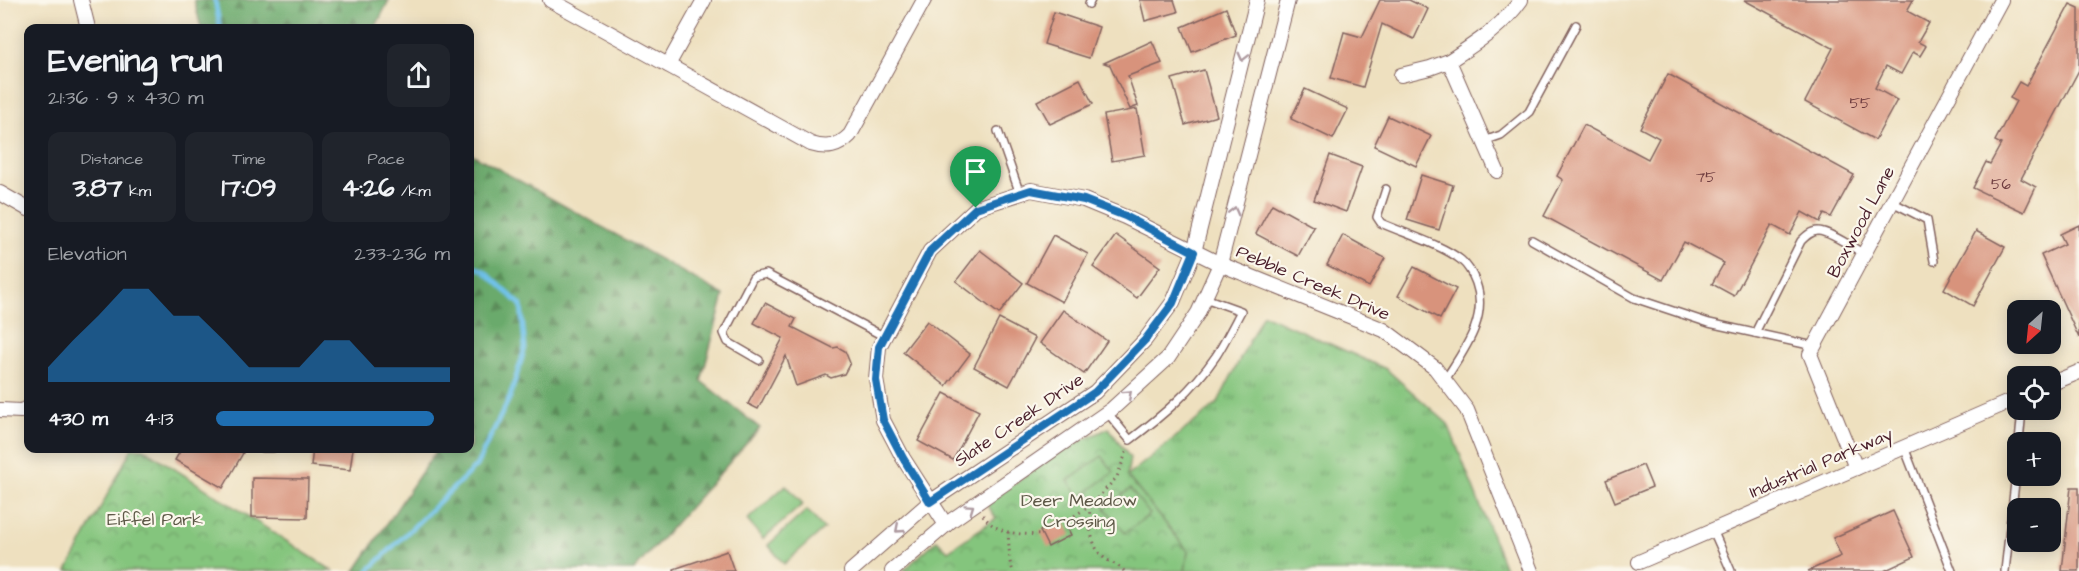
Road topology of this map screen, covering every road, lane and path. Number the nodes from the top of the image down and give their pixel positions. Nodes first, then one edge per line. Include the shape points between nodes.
1 (81, 0) edge
2 (550, 0) edge
3 (704, 0) edge
4 (924, 0) edge
5 (1257, 0) edge
6 (1288, 0) edge
7 (1521, 0) edge
8 (2001, 0) edge
9 (87, 24) edge
10 (1576, 25) dead end
11 (1449, 61) junction
12 (669, 65) junction
13 (1401, 75) dead end
14 (998, 130) dead end
15 (1484, 141) junction
16 (1497, 171) dead end
17 (1386, 189) dead end
18 (0, 193) edge
19 (1020, 194) junction
20 (1892, 202) junction
21 (24, 207) edge
22 (1532, 240) dead end
23 (1194, 252) junction
24 (1864, 254) junction
25 (1934, 261) dead end
26 (1220, 264) junction
27 (1205, 298) junction
28 (1755, 333) junction
29 (885, 337) junction
30 (1814, 346) junction
31 (759, 360) dead end
32 (2079, 372) edge
33 (2061, 379) edge
34 (1444, 380) junction
35 (2007, 403) edge
36 (0, 410) edge
37 (24, 410) edge
38 (1107, 412) junction
39 (1130, 440) junction
40 (1904, 447) junction
41 (1856, 468) junction
42 (2015, 486) edge
43 (930, 502) junction
44 (975, 504) junction
45 (1091, 505) junction
46 (1064, 522) dead end
47 (946, 525) junction
48 (1713, 530) junction
49 (1008, 532) junction
50 (1042, 535) dead end
51 (1639, 562) dead end
52 (851, 571) edge
53 (892, 571) edge
54 (1013, 571) edge
55 (1124, 571) edge
56 (1531, 571) edge
57 (1731, 571) edge
58 (1952, 571) edge
59 (2005, 571) edge

1 - 9 street
2 - 12 street
3 - 12 street
4 - 12 street via 850,135 833,147 811,144
5 -> 23 street, Slate Creek Drive
26 -> 6 street
7 - 11 street via 1486,37
8 - 20 street, Boxwood Lane
10 - 15 lane via 1529,112 1502,135
11 - 13 street
11 - 15 street
14 - 19 lane
15 - 16 street
17 - 34 lane via 1377,217 1380,223 1462,260 1480,294 1475,329
18 - 21 street
19 - 23 street, Pebble Creek Drive via 1031,190 1084,200 1125,216
19 - 29 street, Pebble Creek Drive via 976,208 930,251
20 - 24 street, Boxwood Lane
20 - 25 lane via 1927,220
22 - 28 lane via 1634,298
23 - 26 street, Pebble Creek Drive
23 - 43 street, Slate Creek Drive via 1173,303 1145,340 1095,392
24 - 28 lane via 1825,232 1809,234 1801,241
24 - 30 street, Boxwood Lane
26 - 27 street
26 - 34 street, Pebble Creek Drive via 1384,330 1436,368
38 -> 27 street via 1168,358
27 - 39 lane via 1241,311 1216,356 1187,393
28 - 30 lane
29 - 31 lane via 766,274 753,277 724,333 728,342
29 - 43 street, Pebble Creek Drive via 879,347 876,380 883,420
30 - 41 street via 1810,354
32 - 33 street
34 - 56 street, Pebble Creek Drive via 1467,410
35 - 40 street, Industrial Parkway
36 - 37 street
38 - 39 lane
38 - 44 street
39 - 45 path via 1117,477
40 - 41 street, Industrial Parkway
40 - 58 lane
41 - 48 street, Industrial Parkway
42 - 59 lane
43 - 47 street, Pebble Creek Drive
43 -> 52 street, Slate Creek Drive
47 -> 44 street
44 - 49 path via 988,523
45 - 46 path
45 - 55 path via 1092,531 1098,550
47 - 53 street
48 - 51 street, Industrial Parkway
48 - 57 lane
49 - 50 path
49 - 54 path

